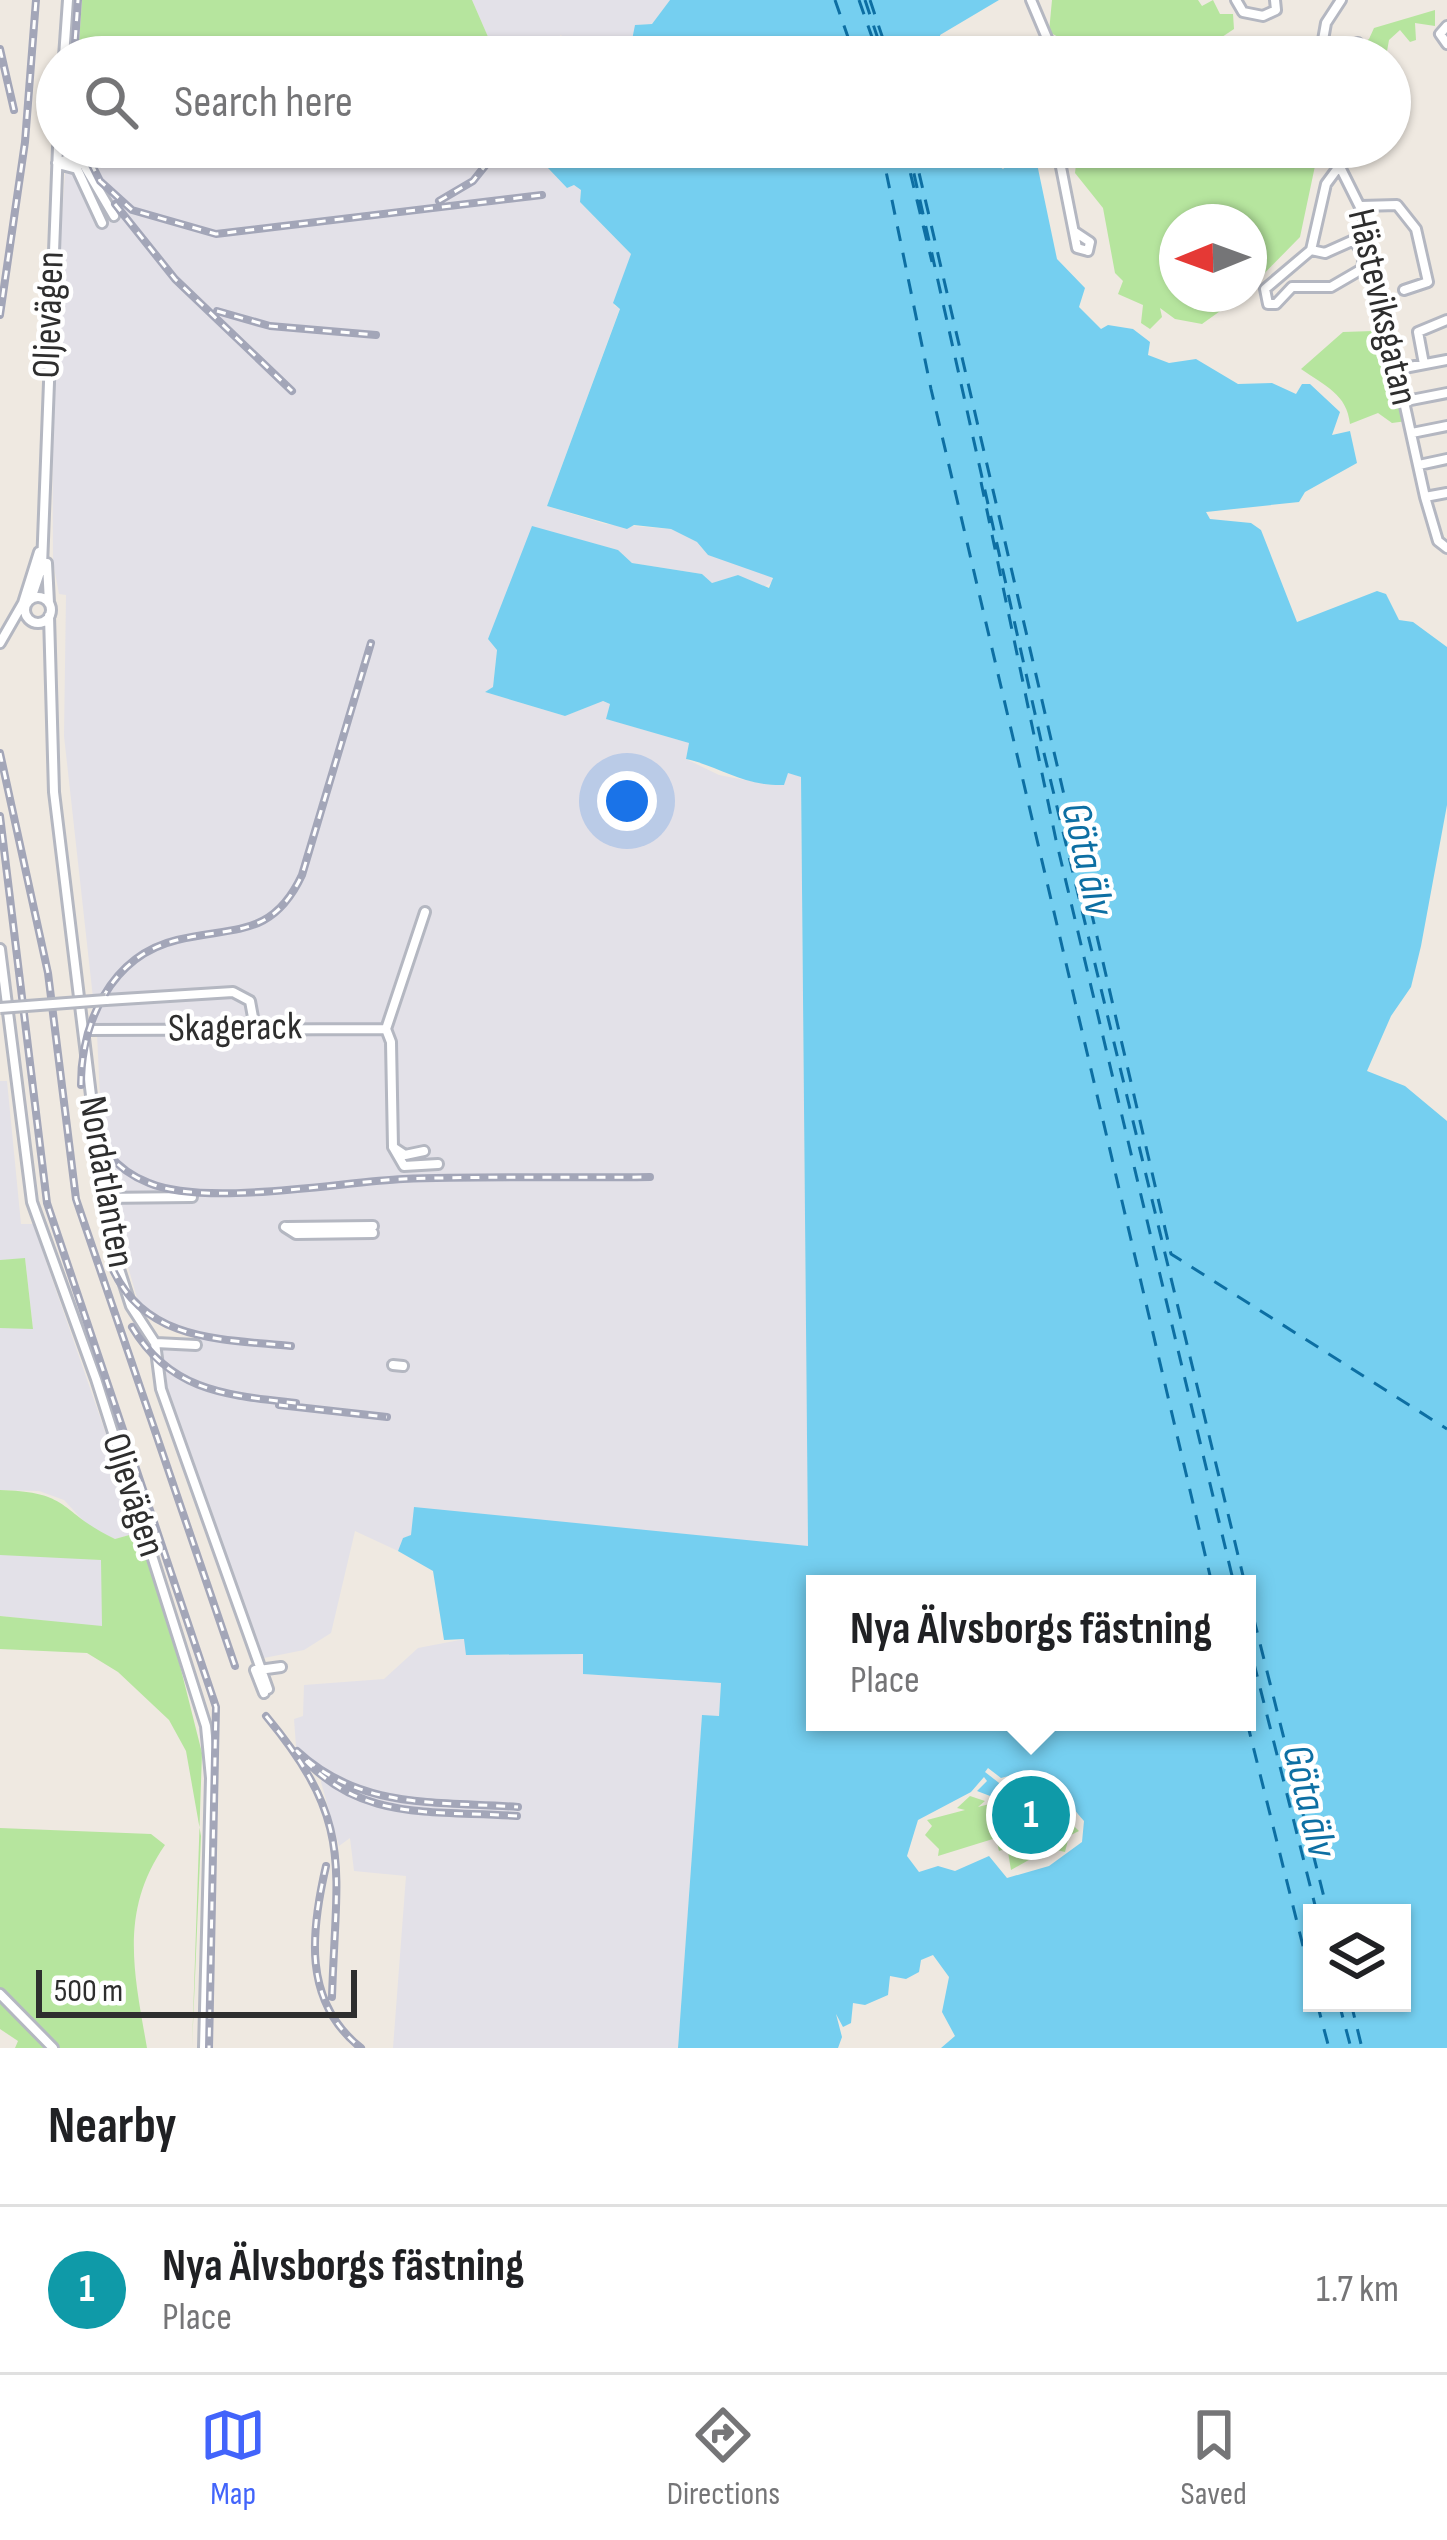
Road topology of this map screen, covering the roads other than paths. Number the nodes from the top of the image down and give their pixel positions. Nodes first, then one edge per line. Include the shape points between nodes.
1 (68, 0) edge
2 (1031, 0) edge
3 (1236, 0) edge
4 (1275, 0) edge
5 (1341, 0) edge
6 (1447, 26) edge
7 (65, 36) edge
8 (1046, 36) edge
9 (1324, 36) edge
10 (1447, 44) edge
11 (57, 168) edge
12 (74, 168) edge
13 (86, 168) edge
14 (1061, 168) edge
15 (1338, 168) edge
16 (1341, 168) edge
17 (1360, 206) junction
18 (114, 216) dead end
19 (102, 223) dead end
20 (1074, 231) dead end
21 (1311, 250) junction
22 (1404, 290) dead end
23 (1447, 320) edge
24 (1447, 359) edge
25 (1424, 364) junction
26 (1399, 369) junction
27 (1447, 393) edge
28 (1406, 401) junction
29 (1447, 426) edge
30 (1412, 433) junction
31 (1447, 459) edge
32 (1418, 465) junction
33 (46, 483) junction
34 (1447, 493) edge
35 (1425, 497) junction
36 (1447, 527) edge
37 (1434, 528) junction
38 (43, 533) junction
39 (1447, 548) edge
40 (49, 603) junction
41 (28, 604) junction
42 (49, 616) junction
43 (33, 621) junction
44 (8, 632) junction
45 (0, 643) edge
46 (48, 651) junction
47 (425, 912) dead end
48 (0, 949) edge
49 (0, 1008) edge
50 (255, 1028) junction
51 (386, 1029) junction
52 (83, 1030) junction
53 (393, 1147) junction
54 (424, 1151) dead end
55 (438, 1164) dead end
56 (192, 1197) dead end
57 (101, 1198) junction
58 (373, 1229) dead end
59 (290, 1231) dead end
60 (155, 1343) junction
61 (196, 1346) dead end
62 (282, 1669) dead end
63 (261, 1670) junction
64 (266, 1691) dead end
65 (0, 1994) edge
66 (53, 2048) edge
67 (204, 2048) edge

1 - 7 street
2 - 8 street
3 - 4 street via 1244,12 1263,16 1276,10
5 - 9 street
6 - 10 street via 1440,34
11 - 33 street, Oljevägen
12 - 19 street
13 - 18 street
14 - 20 street
15 - 21 street via 1326,184
16 - 17 street, Hästeviksgatan
17 - 22 street via 1396,205 1416,229 1428,280
17 - 26 street, Hästeviksgatan
21 - 21 street via 1265,290 1268,304 1296,286 1331,287 1362,269 1354,240
23 - 25 street via 1418,332
24 - 25 street
25 - 26 street
26 - 28 street, Hästeviksgatan
27 - 28 street
28 - 30 street, Hästeviksgatan
29 - 30 street
30 - 32 street, Hästeviksgatan
31 - 32 street
32 - 35 street, Hästeviksgatan
33 - 38 street, Oljevägen
33 - 40 street, Oljevägen
34 - 35 street
35 - 37 street, Hästeviksgatan
36 - 37 street
37 - 39 street, Hästeviksgatan
38 - 41 street, Oljevägen
38 - 45 street, Oljevägen via 34,577
40 - 41 street
40 - 42 street, Oljevägen
41 - 43 street
41 - 44 street, Oljevägen
42 - 43 street, Oljevägen
42 - 46 street, Nordatlanten
43 - 44 street, Oljevägen
43 - 46 street, Nordatlanten
44 - 45 street, Oljevägen
46 - 52 street, Nordatlanten via 49,738
47 - 51 street
48 - 67 street, Oljevägen via 32,1202 206,1726
49 - 50 street, bridge via 238,993 253,1007
50 - 51 street, Skagerack
50 - 52 street, Skagerack
51 - 53 street
52 - 57 street, Nordatlanten
53 - 54 street via 405,1155
53 - 55 street via 404,1166
56 - 57 street
57 - 60 street, Nordatlanten via 131,1306
58 - 59 street
60 - 61 street
60 - 63 street, Nordatlanten via 161,1389
62 - 63 street
63 - 64 street, Nordatlanten
65 - 66 street

